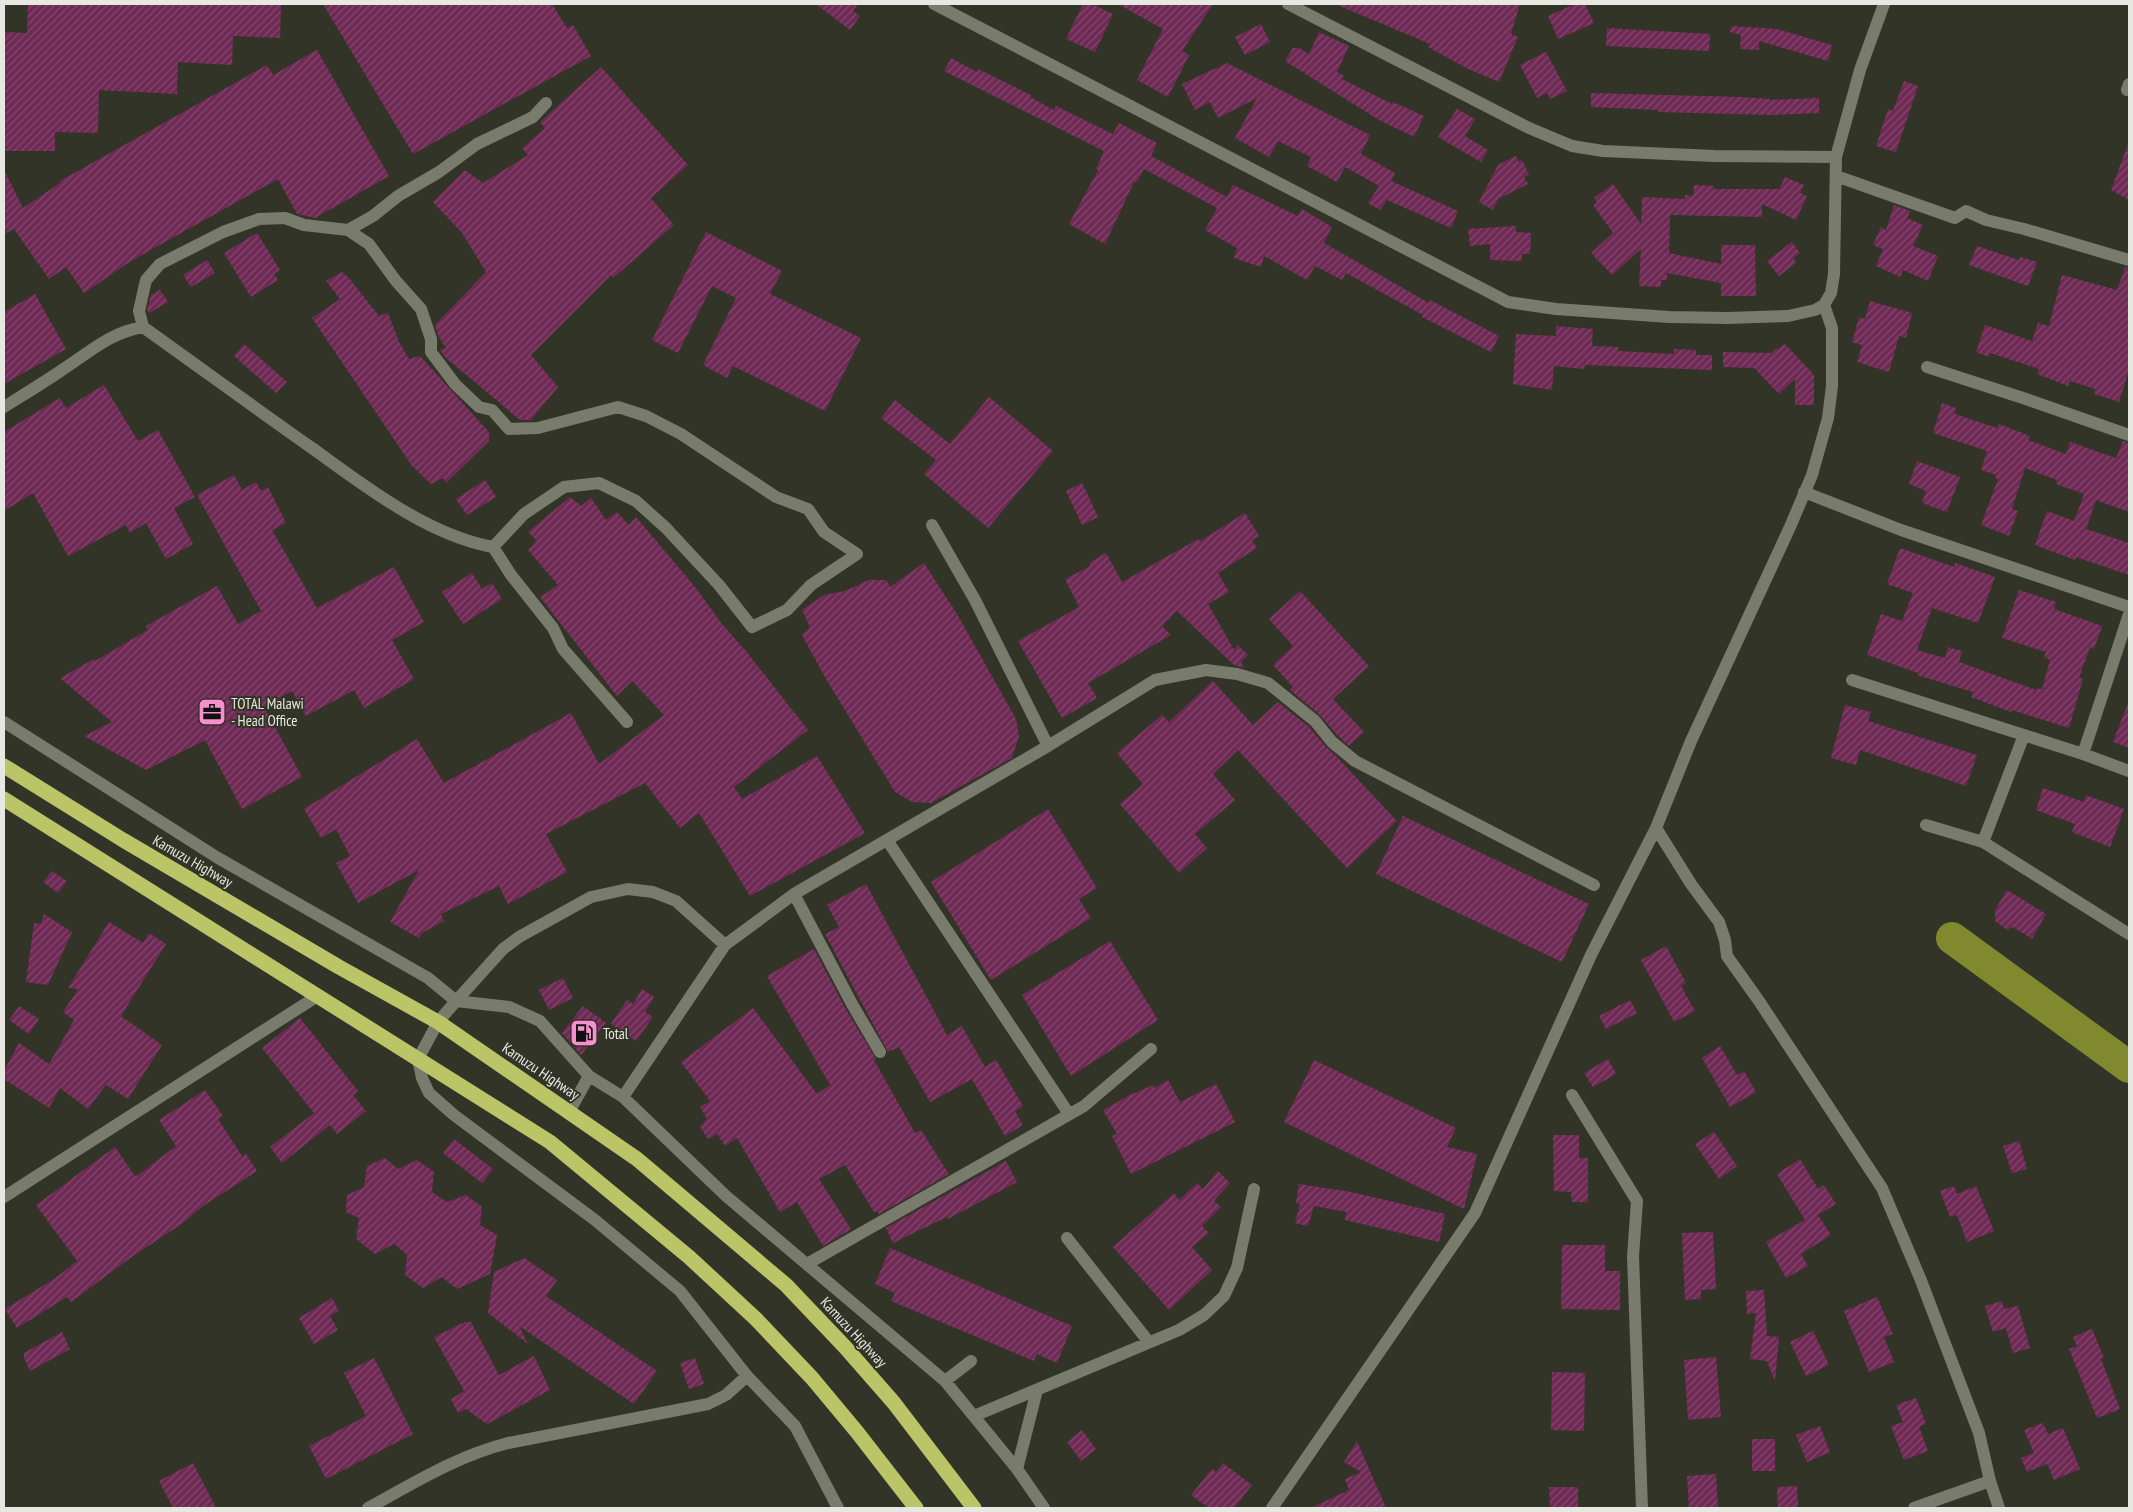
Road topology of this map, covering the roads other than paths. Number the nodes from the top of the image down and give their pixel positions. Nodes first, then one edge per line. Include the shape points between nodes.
1 (934, 4) edge
2 (1288, 4) edge
3 (1884, 4) edge
4 (546, 103) dead end
5 (1836, 157) junction
6 (1836, 176) junction
7 (348, 230) junction
8 (2129, 260) edge
9 (1824, 305) junction
10 (142, 327) junction
11 (1927, 367) dead end
12 (4, 407) edge
13 (2129, 435) edge
14 (1804, 492) junction
15 (932, 525) dead end
16 (493, 547) junction
17 (2129, 607) edge
18 (2129, 614) edge
19 (1852, 680) dead end
20 (4, 722) edge
21 (626, 722) dead end
22 (2024, 735) junction
23 (1048, 746) junction
24 (2083, 754) junction
25 (4, 766) edge
26 (2129, 771) edge
27 (4, 799) edge
28 (1926, 825) dead end
29 (1656, 828) junction
30 (888, 840) junction
31 (1983, 842) junction
32 (1594, 885) dead end
33 (794, 894) junction
34 (2129, 934) edge
35 (724, 945) junction
36 (316, 997) junction
37 (456, 1001) junction
38 (438, 1022) junction
39 (1151, 1049) dead end
40 (880, 1052) dead end
41 (418, 1059) junction
42 (590, 1076) junction
43 (1572, 1095) dead end
44 (624, 1097) junction
45 (570, 1112) junction
46 (1069, 1114) junction
47 (1254, 1189) dead end
48 (4, 1197) edge
49 (1067, 1238) dead end
50 (807, 1264) junction
51 (1148, 1341) junction
52 (971, 1361) dead end
53 (747, 1376) junction
54 (945, 1381) junction
55 (1037, 1390) junction
56 (974, 1416) junction
57 (1017, 1469) junction
58 (1990, 1481) junction
59 (368, 1508) edge
60 (838, 1508) edge
61 (916, 1508) edge
62 (974, 1508) edge
63 (1044, 1508) edge
64 (1272, 1508) edge
65 (1642, 1508) edge
66 (1914, 1508) edge
67 (1999, 1508) edge

1 - 9 street via 1508,302 1556,309 1727,318 1788,316
2 - 5 street via 1529,128 1572,146 1603,151 1714,156
3 - 5 street via 1860,70
4 - 7 street via 533,117 477,144
5 - 6 street
6 - 8 street via 1955,218 1966,211 1986,220
6 - 9 street via 1834,274
7 - 10 street via 304,225 285,218 259,219 223,232 160,264 146,280 138,310
7 - 16 street via 369,244 421,310 431,339 431,352 455,384 479,407 492,410 509,429 538,428 618,407 646,416 681,434 776,497 808,509 824,532 857,554 811,585 787,610 752,627 719,585 666,528 636,502 600,483 564,487 524,514
9 - 14 street via 1832,328 1831,402 1812,475
10 - 12 street via 110,337
10 - 16 street via 362,484 433,528 470,543
11 - 13 street
14 - 17 street via 1901,530
14 - 29 street via 1691,741
15 - 23 street via 976,600
16 - 21 street via 515,581 553,628 563,649
18 - 24 street
19 - 22 street
20 - 37 street via 218,858 428,978
22 - 24 street
22 - 31 street
23 - 30 street
23 - 32 street via 1155,680 1206,670 1237,674 1268,682 1315,721 1354,761
24 - 26 street
25 - 38 highway, Kamuzu Highway via 123,840
27 - 36 highway
28 - 31 street
29 - 58 street via 1719,922 1727,956 1882,1188 1979,1433
29 - 64 street via 1591,955 1475,1213
30 - 33 street
30 - 46 street
31 - 34 street
33 - 35 street
33 - 40 street
35 - 37 street via 676,901 653,892 628,889 591,897 519,937 503,949
35 - 44 street
36 - 41 highway
36 - 48 street
37 - 38 street
37 - 42 street via 509,1007 524,1012 549,1029
38 - 41 street
38 - 45 highway, Kamuzu Highway
39 - 46 street via 1084,1106
41 - 53 street via 429,1093 595,1220 680,1291
41 - 61 highway via 550,1142 689,1257 756,1319 812,1378
42 - 44 street
42 - 45 street
43 - 65 street via 1637,1202 1633,1256
44 - 50 street via 726,1196
45 - 62 highway, Kamuzu Highway via 637,1159 786,1285 894,1403
46 - 50 street
47 - 51 street via 1237,1268 1224,1296 1204,1315 1179,1330
49 - 51 street
50 - 54 street
51 - 55 street
52 - 54 street
53 - 59 street via 726,1395 712,1402 481,1450 454,1461
53 - 60 street via 796,1426
54 - 56 street
55 - 56 street
55 - 57 street
56 - 57 street
57 - 63 street
58 - 66 street
58 - 67 street

